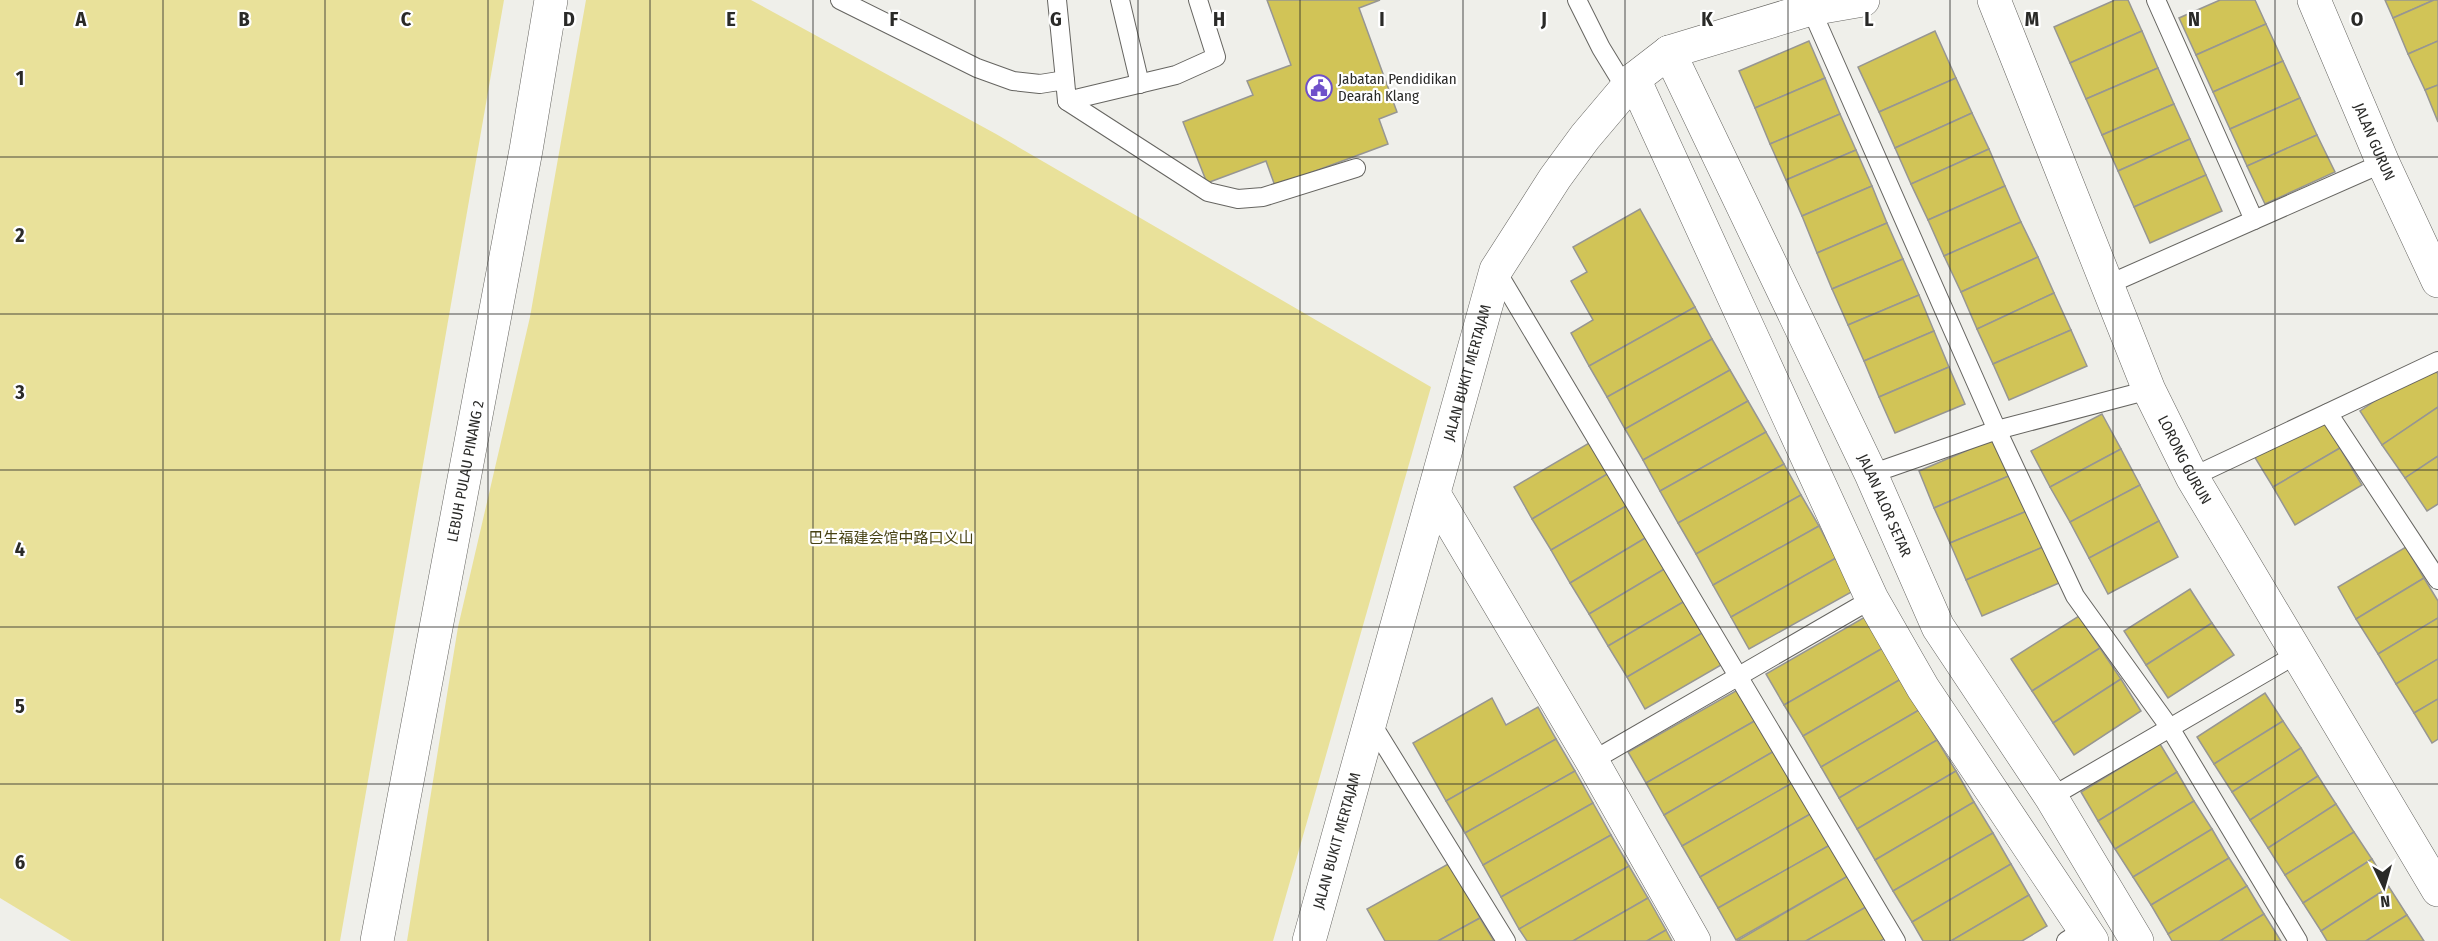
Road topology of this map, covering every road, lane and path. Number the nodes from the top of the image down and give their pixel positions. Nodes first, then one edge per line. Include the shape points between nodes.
1 (551, 0) edge
2 (840, 0) edge
3 (1057, 0) edge
4 (1120, 0) edge
5 (1198, 0) edge
6 (1577, 0) edge
7 (1863, 0) edge
8 (1994, 0) edge
9 (2156, 0) edge
10 (2314, 0) edge
11 (1811, 9) junction
12 (1669, 52) junction
13 (1065, 80) junction
14 (1140, 84) junction
15 (1630, 84) junction
16 (1067, 101) junction
17 (2383, 163) junction
18 (1356, 168) dead end
19 (2254, 220) junction
20 (1496, 270) junction
21 (2438, 281) edge
22 (2107, 285) junction
23 (2438, 362) edge
24 (2149, 390) junction
25 (2328, 413) junction
26 (1996, 430) junction
27 (1871, 474) junction
28 (2192, 477) junction
29 (1434, 494) junction
30 (2438, 580) edge
31 (1872, 599) junction
32 (2297, 654) junction
33 (1738, 677) junction
34 (1370, 721) junction
35 (2170, 728) junction
36 (1592, 761) junction
37 (2051, 797) junction
38 (2438, 890) edge
39 (2081, 937) edge
40 (376, 941) edge
41 (1309, 941) edge
42 (1506, 941) edge
43 (1694, 941) edge
44 (1896, 941) edge
45 (2137, 941) edge
46 (2298, 941) edge

1 - 40 street, LEBUH PULAU PINANG 2 via 524,162
2 - 13 lane via 977,68 1013,81 1040,84
3 - 13 lane
4 - 14 lane
5 - 14 lane via 1216,57 1176,75
6 - 15 lane via 1601,48
7 - 11 street, JALAN BUKIT MERTAJAM
8 - 22 street, LORONG GURUN
9 - 19 lane
10 - 17 street, JALAN GURUN
11 - 12 street, JALAN BUKIT MERTAJAM
11 - 26 lane
12 - 15 street, JALAN BUKIT MERTAJAM
12 - 27 street, JALAN ALOR SETAR
13 - 16 lane
14 - 16 lane
15 - 20 street, JALAN BUKIT MERTAJAM via 1555,178
15 - 31 street
16 - 18 lane via 1208,192 1238,199 1263,197
17 - 19 lane
17 - 21 street, JALAN GURUN
19 - 22 lane
20 - 29 street, JALAN BUKIT MERTAJAM
20 - 33 lane
22 - 24 street, LORONG GURUN
23 - 25 lane
24 - 26 lane
24 - 28 street, LORONG GURUN
25 - 28 lane
25 - 30 lane
26 - 27 lane
26 - 35 lane via 2075,596
27 - 37 street, JALAN ALOR SETAR via 1938,627
28 - 32 street, LORONG GURUN
29 - 34 street, JALAN BUKIT MERTAJAM
29 - 36 street
31 - 33 lane
31 - 39 street via 1923,688
32 - 35 lane
32 - 38 street, LORONG GURUN
33 - 36 lane
33 - 44 lane
34 - 41 street, JALAN BUKIT MERTAJAM
34 - 42 lane
35 - 37 lane
35 - 46 lane
36 - 43 street
37 - 45 street, JALAN ALOR SETAR

